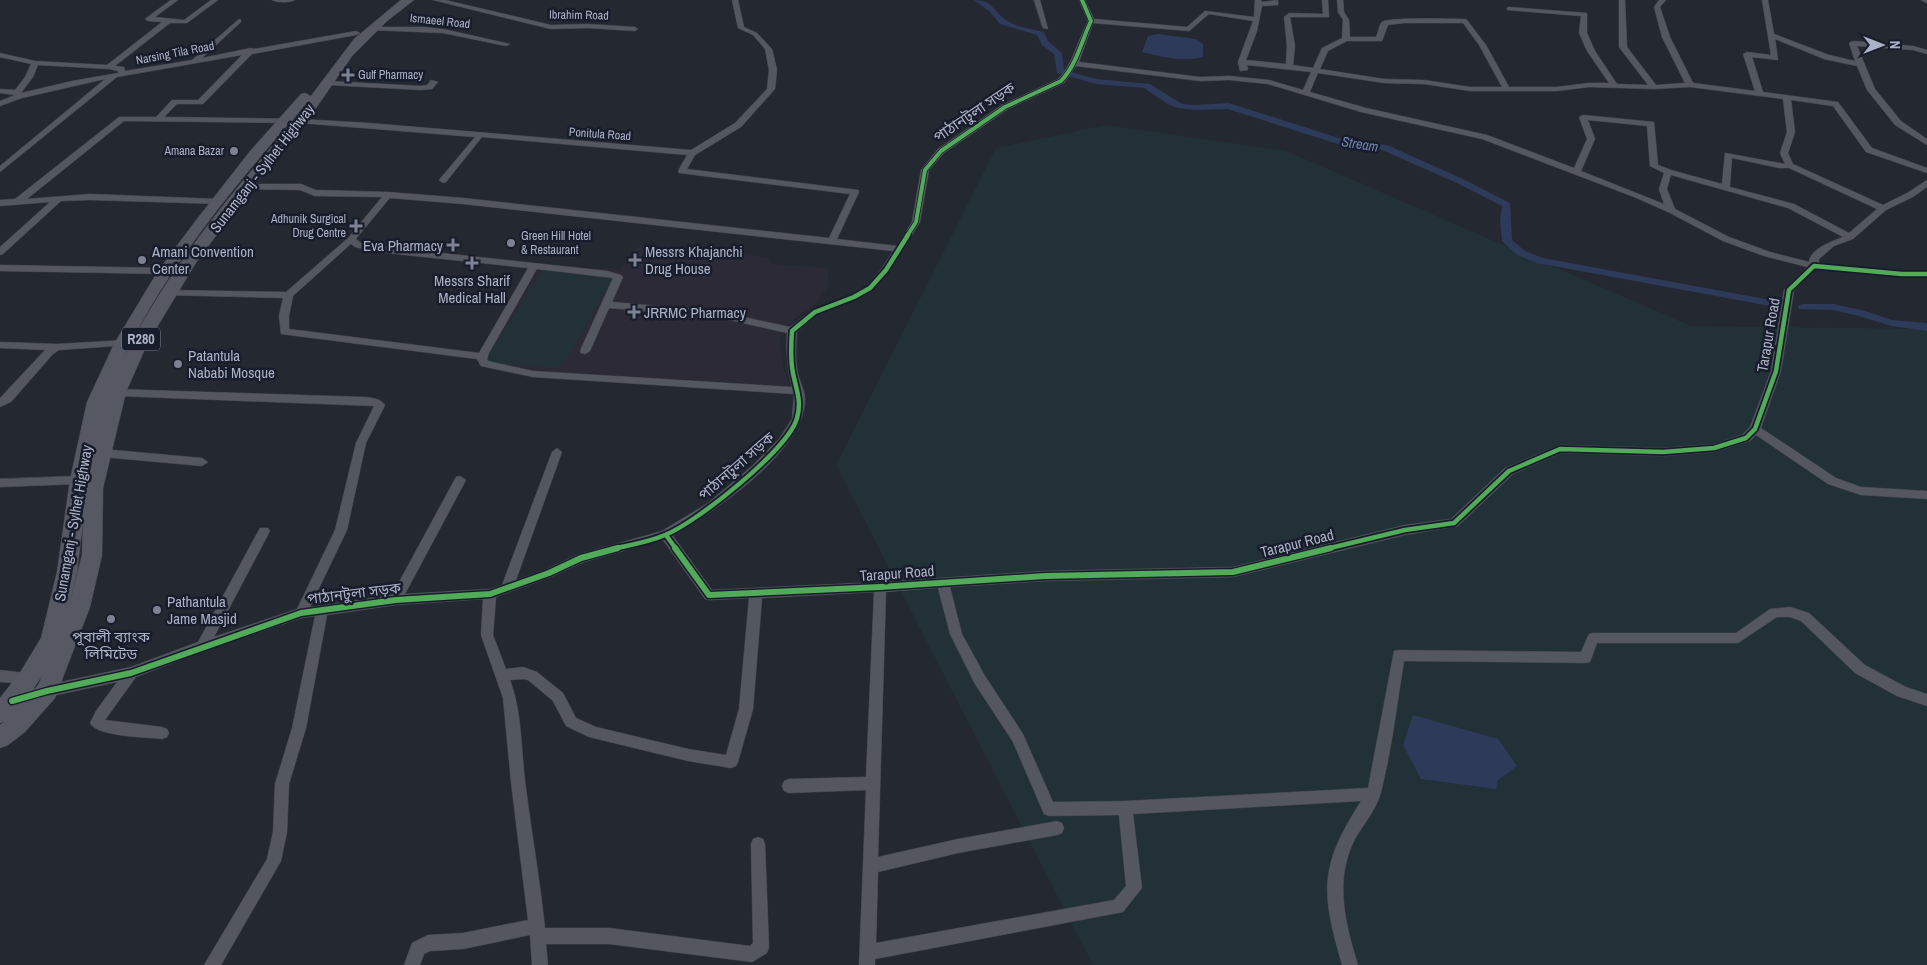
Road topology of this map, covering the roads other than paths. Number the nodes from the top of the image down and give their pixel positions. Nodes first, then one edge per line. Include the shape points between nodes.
1 (175, 0) edge
2 (215, 0) edge
3 (275, 0) edge
4 (292, 0) edge
5 (396, 0) edge
6 (408, 0) edge
7 (436, 0) edge
8 (735, 0) edge
9 (1037, 0) edge
10 (1082, 0) edge
11 (1275, 0) edge
12 (1325, 0) edge
13 (1340, 0) edge
14 (1622, 0) edge
15 (1663, 0) edge
16 (1765, 0) edge
17 (1259, 2) edge
18 (1509, 9) dead end
19 (1258, 19) junction
20 (168, 21) junction
21 (239, 21) dead end
22 (1091, 21) junction
23 (1046, 28) dead end
24 (634, 30) dead end
25 (364, 31) junction
26 (1771, 35) junction
27 (1346, 39) junction
28 (506, 44) dead end
29 (251, 50) junction
30 (1927, 52) edge
31 (0, 55) edge
32 (193, 61) junction
33 (1242, 62) junction
34 (35, 63) junction
35 (1860, 64) junction
36 (109, 67) junction
37 (1289, 67) junction
38 (1071, 70) junction
39 (1315, 71) junction
40 (118, 75) junction
41 (1230, 78) junction
42 (434, 82) dead end
43 (328, 83) junction
44 (1614, 85) junction
45 (1690, 85) junction
46 (1654, 87) junction
47 (1507, 89) junction
48 (0, 91) edge
49 (1306, 92) junction
50 (1760, 94) junction
51 (18, 95) junction
52 (1787, 97) junction
53 (0, 104) edge
54 (157, 120) junction
55 (300, 121) junction
56 (282, 122) junction
57 (480, 135) junction
58 (1927, 143) edge
59 (692, 153) junction
60 (1790, 166) junction
61 (0, 170) edge
62 (1577, 170) junction
63 (1927, 171) edge
64 (1668, 172) junction
65 (443, 180) dead end
66 (1927, 182) edge
67 (246, 186) junction
68 (1726, 188) junction
69 (388, 195) junction
70 (59, 199) junction
71 (17, 202) junction
72 (218, 202) junction
73 (0, 203) edge
74 (1883, 208) junction
75 (1671, 210) junction
76 (194, 232) junction
77 (211, 232) junction
78 (1850, 238) junction
79 (351, 240) junction
80 (832, 241) junction
81 (900, 249) junction
82 (0, 252) edge
83 (535, 265) junction
84 (1814, 266) junction
85 (0, 268) edge
86 (166, 271) junction
87 (1927, 274) edge
88 (168, 293) junction
89 (288, 294) junction
90 (606, 305) junction
91 (792, 331) junction
92 (140, 342) junction
93 (122, 344) junction
94 (0, 345) edge
95 (57, 347) junction
96 (585, 351) dead end
97 (478, 356) dead end
98 (798, 391) junction
99 (117, 392) junction
100 (0, 403) edge
101 (1755, 429) junction
102 (557, 452) dead end
103 (102, 453) junction
104 (202, 462) dead end
105 (79, 480) junction
106 (460, 480) dead end
107 (0, 483) edge
108 (1927, 495) edge
109 (94, 503) junction
110 (74, 510) junction
111 (264, 531) dead end
112 (666, 535) junction
113 (943, 582) junction
114 (880, 587) junction
115 (506, 588) junction
116 (756, 593) junction
117 (490, 594) junction
118 (396, 600) junction
119 (322, 610) junction
120 (300, 613) junction
121 (203, 646) junction
122 (131, 673) junction
123 (501, 675) junction
124 (0, 676) edge
125 (29, 678) junction
126 (47, 691) junction
127 (1927, 700) edge
128 (12, 701) junction
129 (0, 713) edge
130 (162, 733) dead end
131 (0, 738) edge
132 (873, 783) junction
133 (789, 786) dead end
134 (1374, 794) junction
135 (1125, 808) junction
136 (1057, 828) dead end
137 (758, 844) dead end
138 (870, 866) junction
139 (537, 931) junction
140 (867, 958) edge
141 (740, 959) edge
142 (212, 965) edge
143 (412, 965) edge
144 (540, 965) edge
145 (1350, 965) edge

1 - 20 street via 148,18
2 - 20 street via 188,20
3 - 4 street
5 - 25 main road, Sunamganj - Sylhet Highway / R280
6 - 25 main road, Sunamganj - Sylhet Highway / R280
7 - 24 street, Ibrahim Road via 550,27
8 - 59 street via 741,28 754,34 768,49 773,70 771,89 738,125
9 - 23 street
10 - 22 street
11 - 17 street via 1276,4
12 - 37 street via 1327,16 1287,17 1291,46
13 - 27 street via 1346,20
14 - 46 street via 1623,47
15 - 45 street via 1657,7 1666,37
16 - 26 street
17 - 19 street
18 - 44 street via 1585,14 1583,33
19 - 22 street via 1207,12 1189,29
19 - 33 street
20 - 36 street
21 - 32 street
22 - 38 street
25 - 28 street, Ismaeel Road via 424,29
25 - 29 street, Narsing Tila Road
25 - 43 main road, Sunamganj - Sylhet Highway / R280
25 - 56 main road, Sunamganj - Sylhet Highway / R280
26 - 35 street via 1827,57
26 - 50 street via 1775,58 1747,54
27 - 39 street via 1325,50
27 - 47 street via 1379,39 1384,23 1465,21
29 - 32 street, Narsing Tila Road
29 - 54 street via 200,102 175,102
30 - 35 street via 1853,43
31 - 34 street
32 - 40 street, Narsing Tila Road
33 - 37 street
33 - 41 street via 1244,68
34 - 36 street
34 - 51 street
35 - 58 street via 1871,90 1898,123
36 - 40 street via 121,69
37 - 39 street
38 - 41 street via 1200,79
38 - 81 street, পাঠানটুলা সড়ক via 1061,81 1005,107 941,151 925,170 916,222
39 - 47 street via 1384,81
39 - 49 street
40 - 51 street, Narsing Tila Road
40 - 61 street
41 - 49 street via 1269,82
42 - 43 street via 421,88
43 - 55 main road, Sunamganj - Sylhet Highway / R280
44 - 46 street
44 - 47 street
45 - 46 street
45 - 50 street
48 - 51 street
49 - 62 street via 1364,110 1484,137
50 - 52 street
51 - 53 street, Narsing Tila Road
52 - 60 street via 1791,132 1784,153
52 - 63 street via 1835,104 1869,150
54 - 56 street, Ponitula Road
54 - 71 street, Ponitula Road via 122,119
55 - 56 street, Ponitula Road
55 - 57 street, Ponitula Road
55 - 67 main road, Sunamganj - Sylhet Highway / R280
56 - 72 main road, Sunamganj - Sylhet Highway / R280
57 - 59 street, Ponitula Road
57 - 65 street
59 - 80 street via 682,171 855,192
60 - 68 street via 1728,155
60 - 74 street
62 - 64 street via 1591,139 1583,117 1651,124 1654,166
62 - 75 street
64 - 68 street
64 - 75 street via 1664,189
66 - 74 street via 1910,195
67 - 69 street via 301,187 315,193
67 - 77 main road, Sunamganj - Sylhet Highway / R280
68 - 78 street via 1791,206
69 - 79 street
69 - 80 street
70 - 71 street
70 - 72 street via 90,197
70 - 82 street
71 - 73 street
72 - 76 main road, Sunamganj - Sylhet Highway / R280
74 - 78 street
75 - 84 street via 1726,239
76 - 77 main road
76 - 86 main road, Sunamganj - Sylhet Highway / R280
77 - 88 main road, Sunamganj - Sylhet Highway / R280
78 - 84 street, Tarapur Road via 1831,244 1814,258
79 - 83 street via 377,249
79 - 89 street
80 - 81 street
81 - 91 street, পাঠানটুলা সড়ক via 870,288 815,312
83 - 90 street via 618,277
83 - 98 street via 484,353 482,359 485,364 533,374
84 - 87 street
84 - 101 street, Tarapur Road via 1789,290 1776,371
85 - 86 street
86 - 93 main road, Sunamganj - Sylhet Highway / R280
88 - 89 street
88 - 92 main road, Sunamganj - Sylhet Highway / R280
89 - 97 street via 284,332
90 - 91 street via 716,314
90 - 96 street
91 - 98 street, পাঠানটুলা সড়ক via 791,353
92 - 93 street
92 - 99 main road, Sunamganj - Sylhet Highway / R280
93 - 95 street
93 - 105 main road, Sunamganj - Sylhet Highway / R280 via 96,402
94 - 95 street
95 - 100 street
98 - 112 street, পাঠানটুলা সড়ক via 797,419 783,442 756,470 712,506
99 - 103 main road, Sunamganj - Sylhet Highway / R280
99 - 120 street via 364,401 380,405 361,443 341,530
101 - 108 street via 1832,481 1862,491
101 - 113 street, Tarapur Road via 1746,438 1714,448 1663,452 1560,449 1509,471 1454,523 1405,530 1233,572
102 - 115 street
103 - 104 street
103 - 109 main road, Sunamganj - Sylhet Highway / R280
105 - 107 street
105 - 110 main road, Sunamganj - Sylhet Highway / R280
106 - 118 street
109 - 110 main road
109 - 126 main road, Sunamganj - Sylhet Highway / R280 via 92,555 80,607
110 - 125 main road, Sunamganj - Sylhet Highway / R280 via 67,572 50,640
111 - 121 street
112 - 115 street, পাঠানটুলা সড়ক via 581,558
112 - 116 street, Tarapur Road via 709,594
113 - 114 street, Tarapur Road
113 - 135 street via 956,634 980,680 1018,738 1049,809
114 - 116 street, Tarapur Road
114 - 132 street
115 - 117 street, পাঠানটুলা সড়ক
116 - 123 street via 746,709 731,762 594,734 571,722 558,697 532,676 523,673
117 - 118 street, পাঠানটুলা সড়ক
117 - 123 street via 487,635
118 - 119 street, পাঠানটুলা সড়ক
119 - 120 street, পাঠানটুলা সড়ক
119 - 142 street via 299,728 282,784 280,832 274,861
120 - 121 street, পাঠানটুলা সড়ক
121 - 122 street, পাঠানটুলা সড়ক
122 - 126 street, পাঠানটুলা সড়ক
122 - 130 street via 97,723
123 - 139 street via 510,698
124 - 125 street
125 - 128 main road, Sunamganj - Sylhet Highway / R280
126 - 128 street, পাঠানটুলা সড়ক
126 - 131 main road, Sunamganj - Sylhet Highway / R280 via 17,725
127 - 134 street via 1902,692 1860,669 1805,617 1781,611 1738,638 1593,638 1585,658 1399,655
128 - 129 main road, Sunamganj - Sylhet Highway / R280
132 - 133 street
132 - 138 street
134 - 135 street
134 - 145 street via 1349,834 1335,880 1340,928
135 - 140 street via 1134,888 1118,907
136 - 138 street
137 - 141 street via 761,947
138 - 140 street
139 - 141 street via 609,936
139 - 143 street via 428,943 418,949
139 - 144 street

